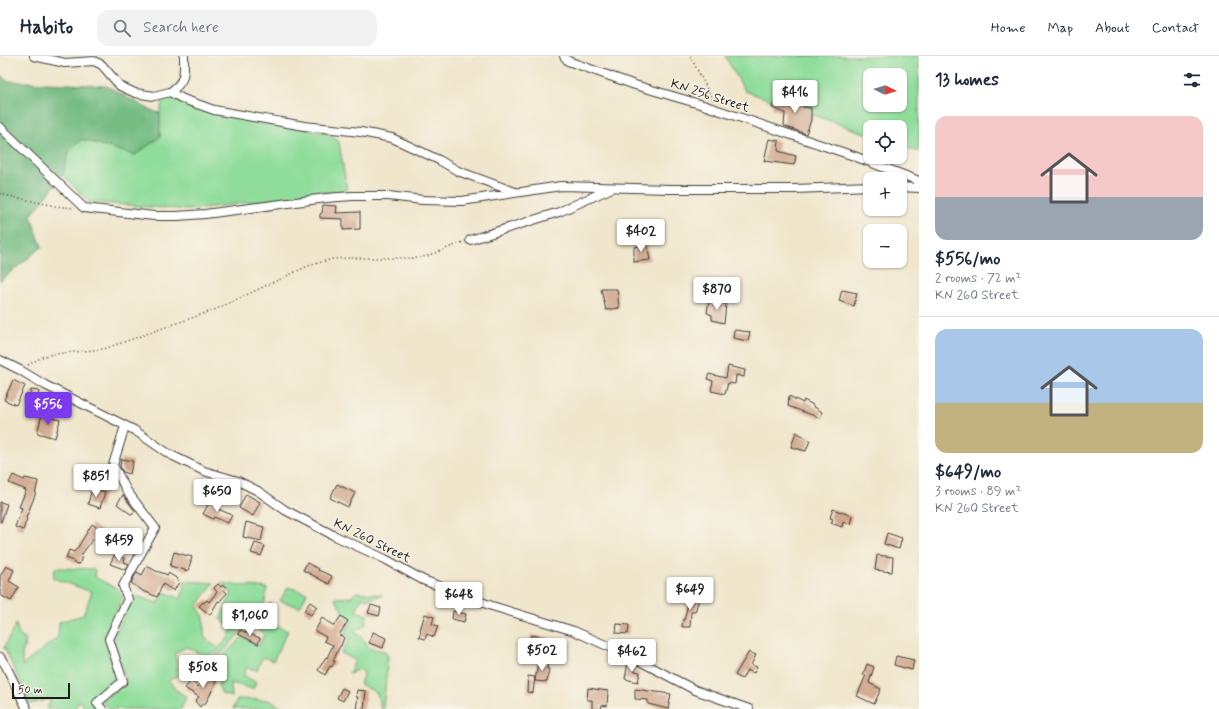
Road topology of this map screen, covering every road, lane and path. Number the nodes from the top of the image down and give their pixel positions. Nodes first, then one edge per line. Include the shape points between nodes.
1 (34, 56) edge
2 (184, 56) edge
3 (564, 56) edge
4 (690, 56) edge
5 (170, 92) junction
6 (714, 101) dead end
7 (0, 127) edge
8 (919, 181) edge
9 (863, 186) edge
10 (614, 187) junction
11 (907, 187) edge
12 (919, 188) edge
13 (517, 192) junction
14 (0, 194) edge
15 (84, 208) junction
16 (470, 240) joint
17 (0, 360) edge
18 (20, 370) junction
19 (125, 426) junction
20 (0, 657) edge
21 (27, 709) edge
22 (102, 709) edge
23 (749, 709) edge

1 - 5 street via 65,63 94,61 102,65 120,86 135,93 154,96
2 - 5 street via 184,72 179,86
3 - 8 street, KN 256 Street via 568,61 628,83 703,105 854,156
4 - 6 path
5 - 13 street via 214,110 392,138 458,171
7 - 15 street
9 - 10 street via 795,189
10 - 13 street via 561,186
10 - 16 street via 559,212
11 - 12 street
13 - 15 street via 462,201 388,196 339,197 177,216
14 - 15 path via 55,206
16 - 18 path via 419,258 351,258 308,266 206,313 104,349 54,354
17 - 18 street, KN 260 Street
18 - 19 street, KN 260 Street
19 - 22 street via 113,465 127,491 155,528 123,586 128,599 109,639 123,681 97,703
19 - 23 street, KN 260 Street via 169,454 204,471 238,481 333,536 385,559 423,580 492,606 574,631 630,656 695,690
20 - 21 street

